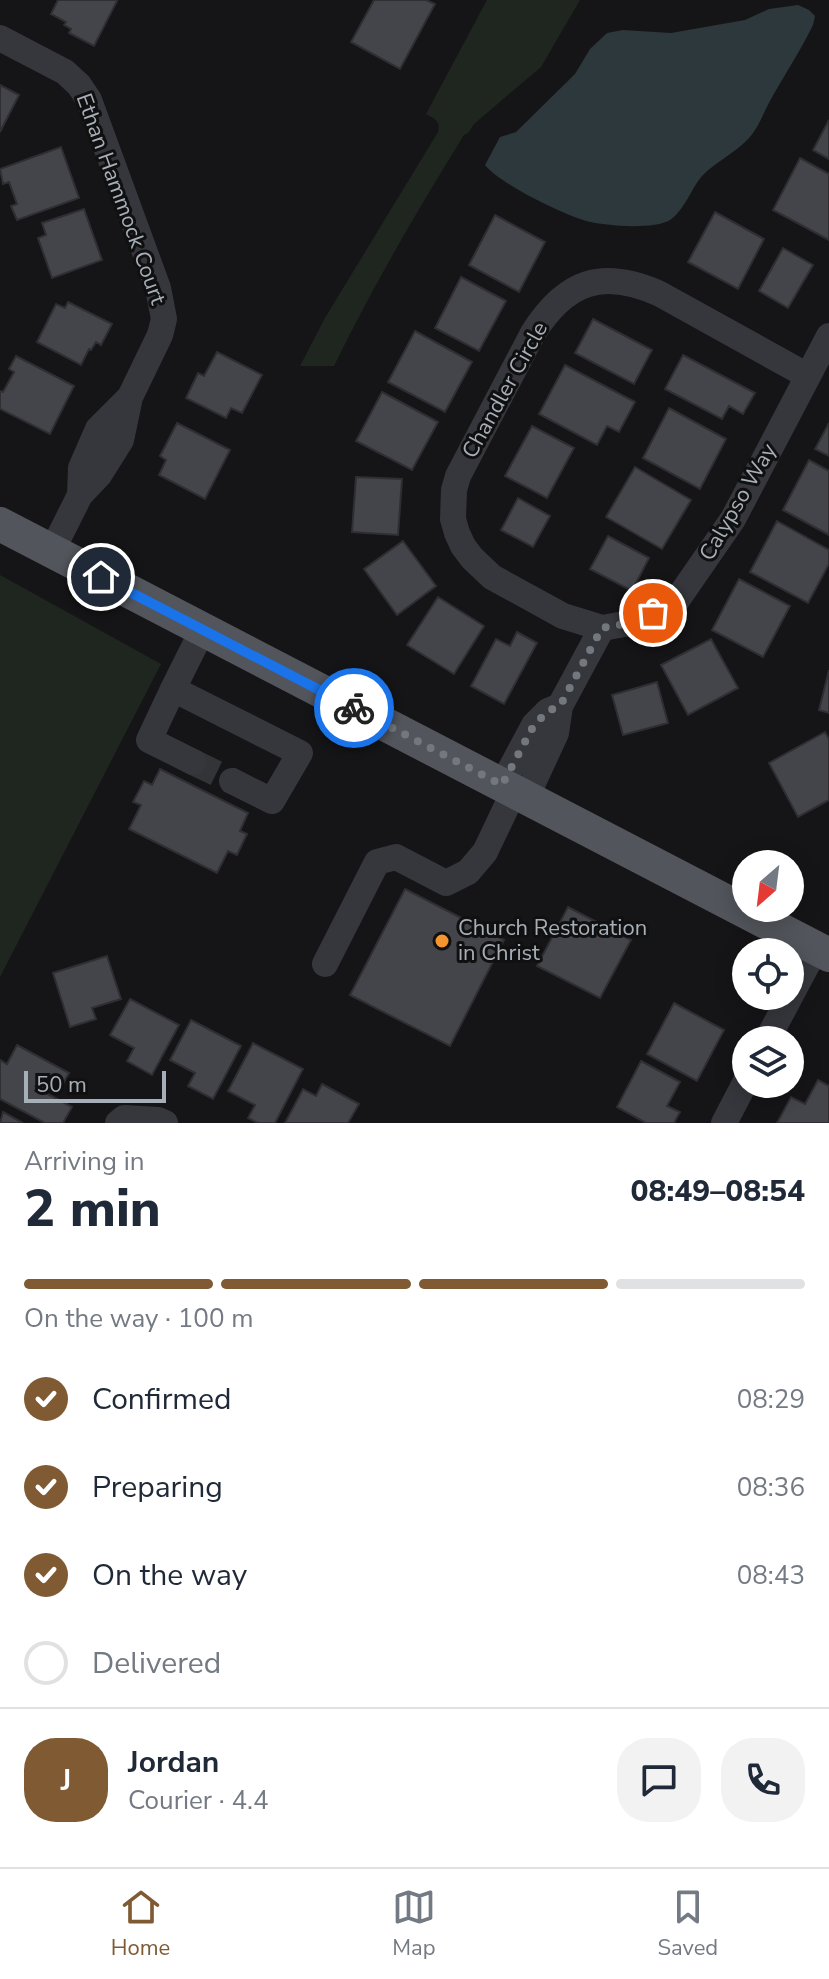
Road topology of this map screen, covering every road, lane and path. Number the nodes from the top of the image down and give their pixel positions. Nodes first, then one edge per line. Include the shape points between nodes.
1 (0, 38) edge
2 (829, 336) edge
3 (808, 376) junction
4 (0, 524) edge
5 (52, 551) junction
6 (188, 622) junction
7 (602, 628) junction
8 (173, 689) junction
9 (193, 762) tunnel mouth
10 (232, 781) tunnel mouth
11 (514, 791) junction
12 (822, 952) edge
13 (325, 964) dead end
14 (776, 1026) edge
15 (737, 1098) edge
16 (118, 1123) edge
17 (165, 1123) edge
18 (724, 1123) edge

1 - 5 street, Ethan Hammock Court via 65,72 89,100 158,288 164,319 130,397 121,440 80,495
2 - 3 street, Calypso Way
3 - 7 street, Calypso Way via 733,519 675,603 630,623
3 - 7 street, Chandler Circle via 660,294 623,281 589,283 567,294 545,315 458,476 453,519 463,546 492,577 563,616
4 - 5 main road
5 - 6 main road
6 - 8 street
6 - 11 main road
7 - 11 street via 560,706 556,733
8 - 9 street via 149,740
8 - 10 street via 300,753 272,801
11 - 12 main road
11 - 13 street via 485,852 468,872 446,883 396,857 377,862
12 - 14 street
15 - 18 street
16 - 17 street via 124,1118

